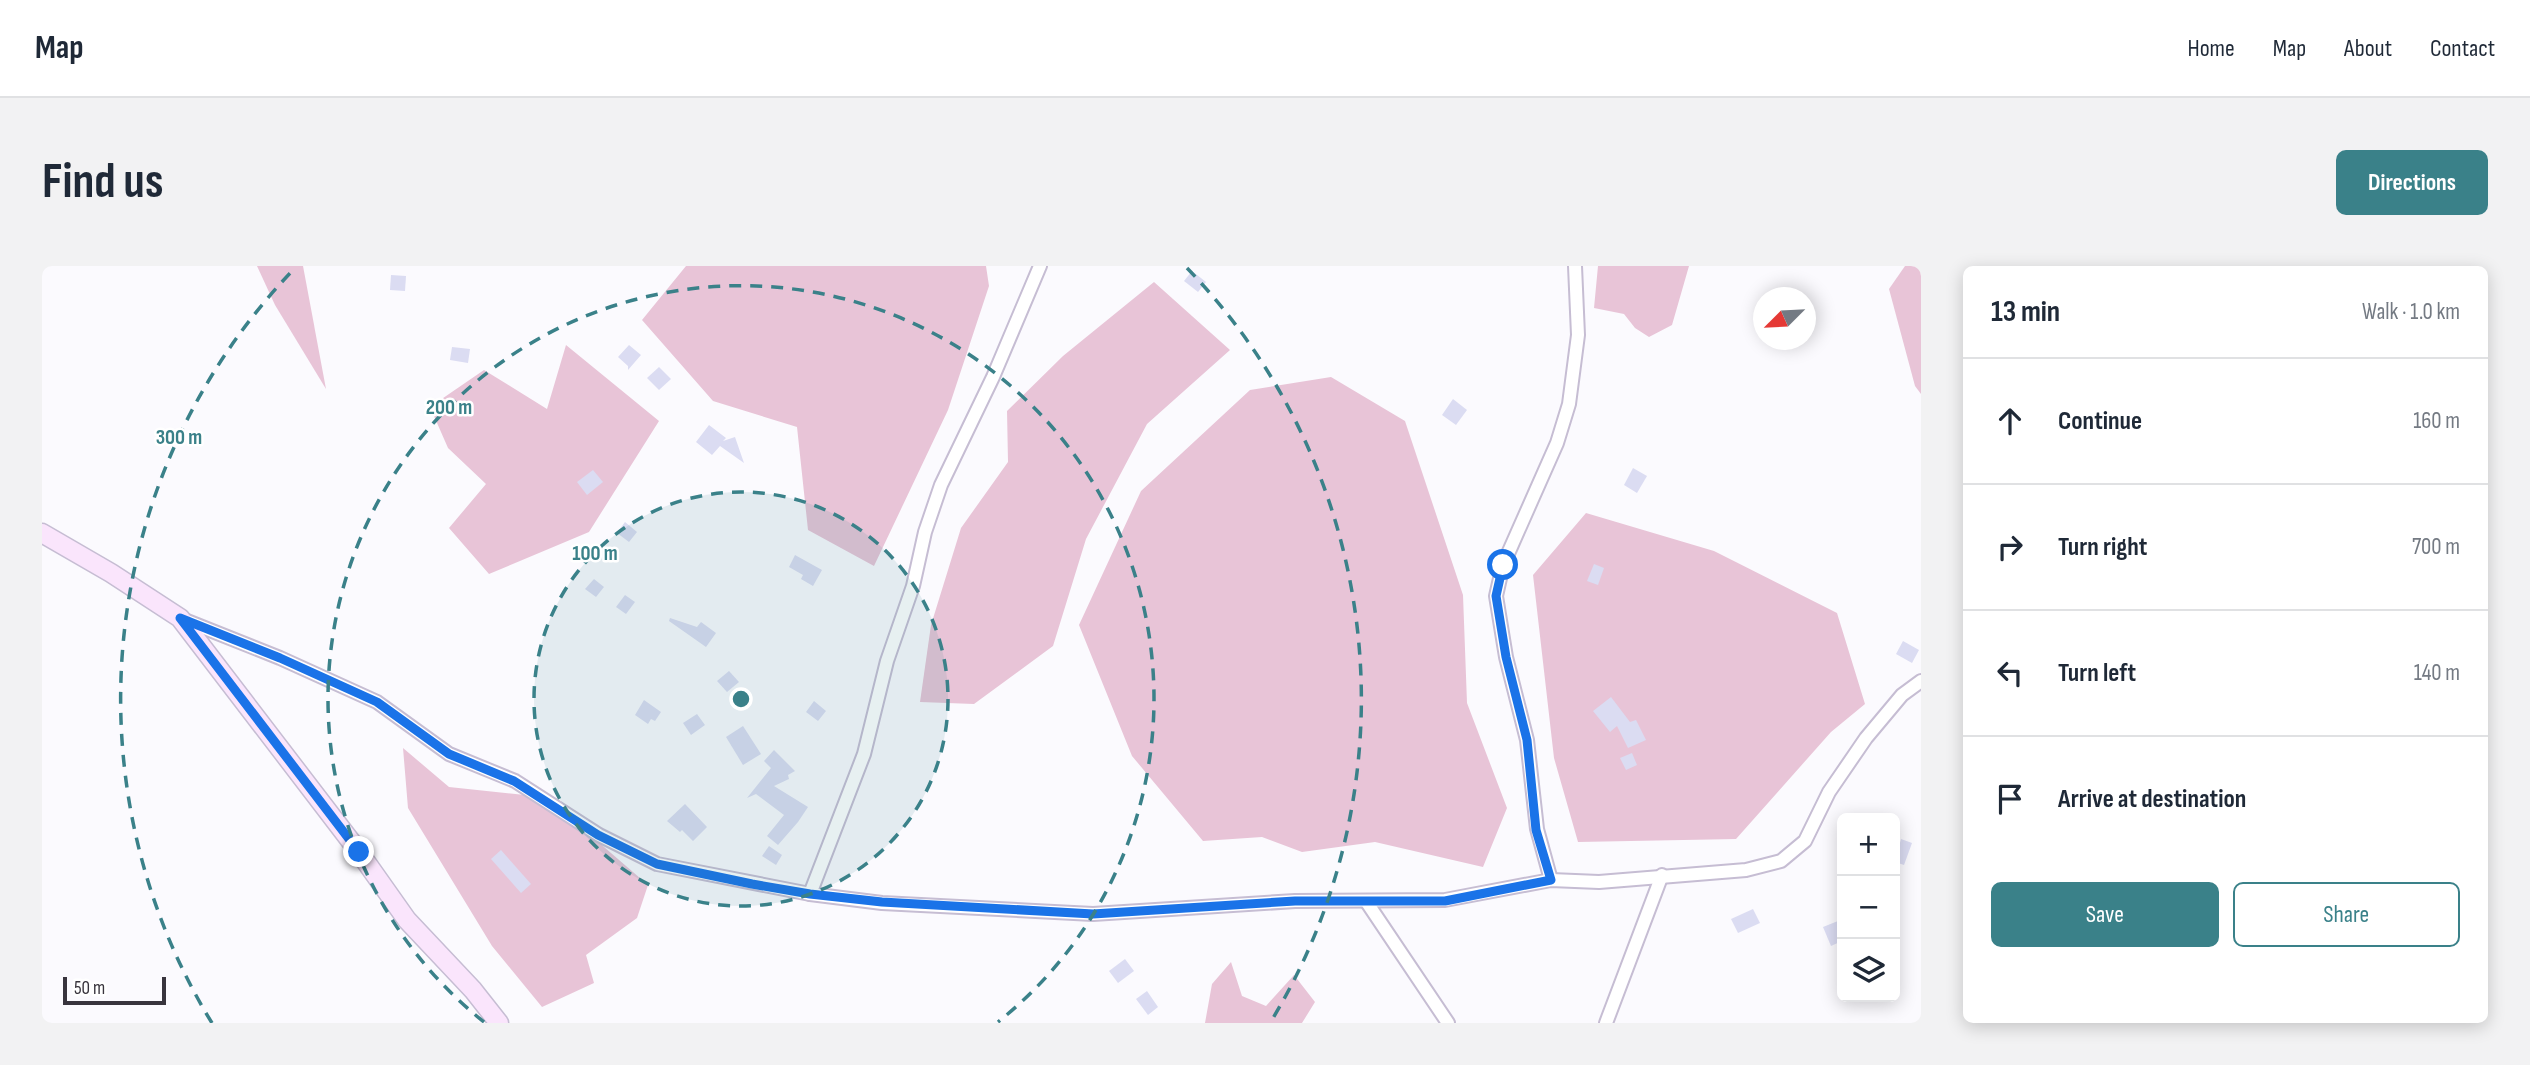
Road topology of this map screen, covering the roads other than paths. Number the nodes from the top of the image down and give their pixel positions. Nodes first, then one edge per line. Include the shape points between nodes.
1 (1040, 266) edge
2 (1575, 266) edge
3 (45, 534) edge
4 (180, 618) junction
5 (1921, 681) edge
6 (1662, 876) junction
7 (1551, 880) junction
8 (810, 894) junction
9 (1366, 901) junction
10 (499, 1023) edge
11 (1448, 1023) edge
12 (1606, 1023) edge

1 - 8 street via 941,485 864,754
2 - 7 street via 1578,335 1569,404 1557,443 1503,565 1496,596 1527,740 1536,830
3 - 4 street
4 - 8 street via 377,702 449,754 514,781 598,835 657,864
4 - 10 street via 407,920
5 - 6 street via 1902,695 1866,738 1829,792 1805,841 1781,862 1746,870
6 - 7 street via 1599,882
6 - 12 street
7 - 9 street via 1445,901
8 - 9 street via 1093,914
9 - 11 street

